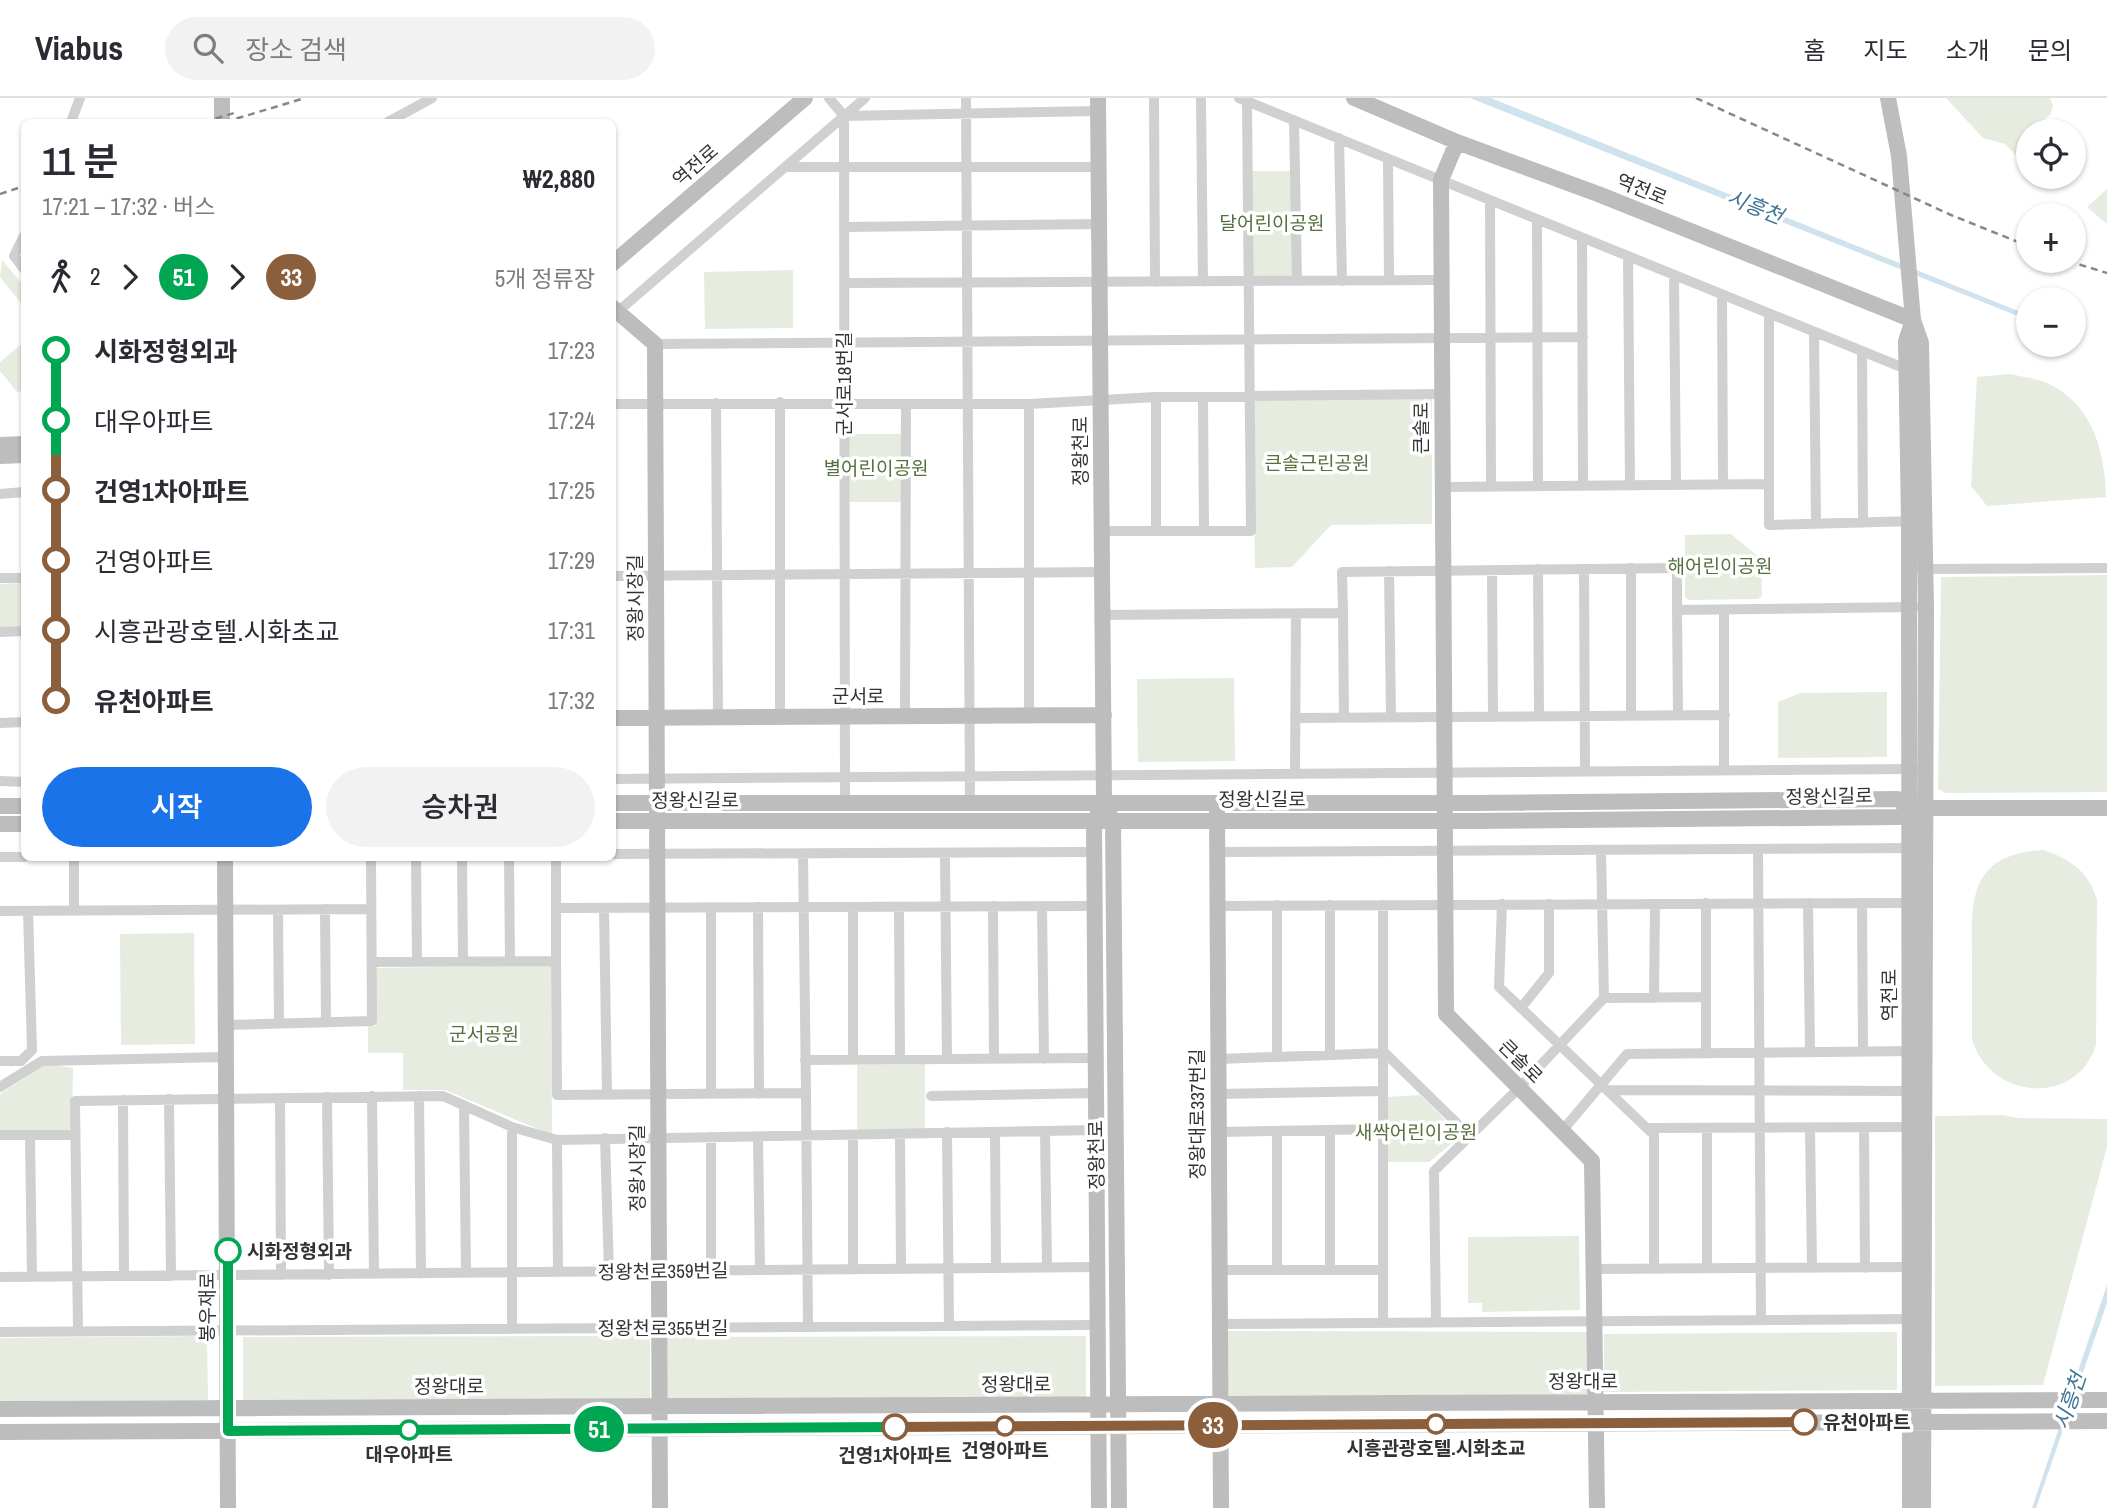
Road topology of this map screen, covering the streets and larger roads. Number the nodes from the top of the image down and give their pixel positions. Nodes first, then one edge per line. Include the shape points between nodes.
1 (80, 98) edge
2 (222, 98) edge
3 (432, 98) edge
4 (793, 98) edge
5 (805, 98) edge
6 (829, 98) edge
7 (865, 98) edge
8 (966, 98) edge
9 (1154, 98) edge
10 (1202, 98) edge
11 (1354, 98) edge
12 (1888, 98) edge
13 (1243, 100) edge
14 (1098, 104) edge
15 (966, 113) junction
16 (844, 116) junction
17 (72, 119) edge
18 (222, 119) edge
19 (394, 119) edge
20 (1294, 120) junction
21 (1339, 138) junction
22 (1457, 142) junction
23 (1388, 159) junction
24 (785, 167) junction
25 (844, 167) junction
26 (966, 167) junction
27 (1099, 167) junction
28 (1441, 180) junction
29 (1490, 200) junction
30 (1537, 219) junction
31 (1099, 224) junction
32 (967, 225) junction
33 (844, 227) junction
34 (1582, 237) junction
35 (21, 242) edge
36 (616, 252) edge
37 (1629, 256) junction
38 (616, 261) edge
39 (21, 266) edge
40 (1674, 275) junction
41 (1441, 280) junction
42 (1249, 281) junction
43 (1297, 281) junction
44 (1342, 281) junction
45 (1389, 281) junction
46 (1100, 282) junction
47 (1155, 282) junction
48 (1202, 282) junction
49 (967, 283) junction
50 (844, 284) junction
51 (1722, 294) junction
52 (616, 309) edge
53 (1912, 312) junction
54 (616, 313) edge
55 (1769, 314) junction
56 (1814, 332) junction
57 (1491, 337) junction
58 (1537, 337) junction
59 (1583, 337) junction
60 (1442, 338) junction
61 (1249, 339) junction
62 (1100, 340) junction
63 (844, 342) junction
64 (967, 342) junction
65 (655, 344) junction
66 (1862, 351) junction
67 (1914, 372) junction
68 (1442, 394) junction
69 (1250, 396) junction
70 (1156, 397) junction
71 (1203, 397) junction
72 (1101, 401) junction
73 (780, 402) junction
74 (716, 403) junction
75 (844, 403) junction
76 (616, 404) edge
77 (656, 404) junction
78 (906, 404) junction
79 (969, 404) junction
80 (1029, 404) junction
81 (21, 444) edge
82 (0, 445) edge
83 (21, 455) edge
84 (0, 456) edge
85 (1723, 484) junction
86 (1769, 484) junction
87 (1630, 485) junction
88 (1676, 485) junction
89 (1538, 486) junction
90 (1584, 486) junction
91 (1443, 487) junction
92 (1492, 487) junction
93 (21, 492) edge
94 (0, 494) edge
95 (1917, 521) junction
96 (1863, 523) junction
97 (1816, 524) junction
98 (1102, 531) junction
99 (1156, 531) junction
100 (1204, 531) junction
101 (1630, 568) junction
102 (2107, 568) edge
103 (1538, 569) junction
104 (1584, 569) junction
105 (1917, 569) junction
106 (1443, 570) junction
107 (1492, 570) junction
108 (1389, 571) junction
109 (1102, 572) junction
110 (905, 573) junction
111 (968, 573) junction
112 (1029, 573) junction
113 (844, 574) junction
114 (717, 575) junction
115 (780, 575) junction
116 (616, 576) edge
117 (656, 576) junction
118 (0, 578) edge
119 (21, 578) edge
120 (1917, 607) junction
121 (1677, 610) junction
122 (1724, 610) junction
123 (1343, 613) junction
124 (1296, 614) junction
125 (1103, 615) junction
126 (21, 631) edge
127 (0, 632) edge
128 (1029, 715) junction
129 (1104, 715) junction
130 (1631, 715) junction
131 (1678, 715) junction
132 (1725, 715) junction
133 (905, 716) junction
134 (969, 716) junction
135 (1539, 716) junction
136 (1585, 716) junction
137 (779, 717) junction
138 (844, 717) junction
139 (1391, 717) junction
140 (1444, 717) junction
141 (1493, 717) junction
142 (616, 718) edge
143 (657, 718) junction
144 (718, 718) junction
145 (1295, 718) junction
146 (1344, 718) junction
147 (21, 722) edge
148 (0, 723) edge
149 (1917, 769) junction
150 (1444, 771) junction
151 (1586, 771) junction
152 (1724, 771) junction
153 (1295, 772) junction
154 (1104, 776) junction
155 (970, 777) junction
156 (657, 778) junction
157 (846, 778) junction
158 (616, 779) edge
159 (0, 781) edge
160 (21, 782) edge
161 (1217, 802) junction
162 (616, 803) edge
163 (657, 803) junction
164 (845, 803) junction
165 (970, 803) junction
166 (1104, 803) junction
167 (1445, 803) junction
168 (0, 806) edge
169 (21, 806) edge
170 (1917, 808) junction
171 (2107, 808) edge
172 (1217, 820) junction
173 (1445, 820) junction
174 (616, 821) edge
175 (657, 821) junction
176 (1094, 821) junction
177 (1113, 821) junction
178 (0, 824) edge
179 (21, 824) edge
180 (1917, 848) junction
181 (1758, 849) junction
182 (1445, 850) junction
183 (1601, 850) junction
184 (1095, 852) junction
185 (1217, 852) junction
186 (803, 853) junction
187 (945, 853) junction
188 (616, 854) edge
189 (657, 854) junction
190 (0, 857) edge
191 (21, 857) edge
192 (74, 861) edge
193 (225, 861) edge
194 (371, 861) edge
195 (416, 861) edge
196 (462, 861) edge
197 (509, 861) edge
198 (556, 861) edge
199 (1917, 902) junction
200 (1706, 903) junction
201 (1758, 903) junction
202 (1808, 903) junction
203 (1862, 903) junction
204 (1502, 904) junction
205 (1549, 904) junction
206 (1602, 904) junction
207 (1655, 904) junction
208 (1217, 905) junction
209 (1278, 905) junction
210 (1330, 905) junction
211 (1383, 905) junction
212 (1445, 905) junction
213 (993, 906) junction
214 (1042, 906) junction
215 (1095, 906) junction
216 (804, 907) junction
217 (853, 907) junction
218 (899, 907) junction
219 (945, 907) junction
220 (556, 908) junction
221 (604, 908) junction
222 (657, 908) junction
223 (712, 908) junction
224 (758, 908) junction
225 (325, 909) junction
226 (371, 909) junction
227 (74, 910) junction
228 (226, 910) junction
229 (278, 910) junction
230 (0, 911) edge
231 (28, 911) junction
232 (463, 961) junction
233 (510, 961) junction
234 (556, 961) junction
235 (372, 962) junction
236 (417, 962) junction
237 (1706, 997) junction
238 (1604, 998) junction
239 (1654, 998) junction
240 (1521, 1008) junction
241 (326, 1023) junction
242 (279, 1024) junction
243 (226, 1025) junction
244 (1559, 1044) junction
245 (1917, 1051) junction
246 (1385, 1052) junction
247 (1810, 1052) junction
248 (1863, 1052) junction
249 (1706, 1053) junction
250 (1759, 1053) junction
251 (1330, 1055) junction
252 (226, 1057) junction
253 (1277, 1057) junction
254 (1096, 1058) junction
255 (900, 1059) junction
256 (947, 1059) junction
257 (994, 1059) junction
258 (1044, 1059) junction
259 (1218, 1059) junction
260 (805, 1060) junction
261 (853, 1060) junction
262 (0, 1061) edge
263 (0, 1087) edge
264 (1604, 1087) junction
265 (1519, 1088) junction
266 (1381, 1091) junction
267 (1759, 1091) junction
268 (1917, 1091) junction
269 (806, 1093) junction
270 (1097, 1093) junction
271 (658, 1094) junction
272 (711, 1094) junction
273 (759, 1094) junction
274 (1218, 1094) junction
275 (607, 1095) junction
276 (372, 1096) junction
277 (419, 1096) junction
278 (931, 1096) dead end
279 (327, 1097) junction
280 (280, 1098) junction
281 (169, 1099) junction
282 (226, 1099) junction
283 (123, 1100) junction
284 (464, 1108) junction
285 (512, 1127) junction
286 (1864, 1127) junction
287 (1917, 1127) junction
288 (1647, 1128) junction
289 (1707, 1128) junction
290 (1760, 1128) junction
291 (1810, 1128) junction
292 (1381, 1129) junction
293 (1097, 1130) junction
294 (1330, 1130) junction
295 (1045, 1131) junction
296 (1277, 1131) junction
297 (1562, 1131) junction
298 (947, 1132) junction
299 (995, 1132) junction
300 (1219, 1132) junction
301 (0, 1135) edge
302 (75, 1135) junction
303 (900, 1135) junction
304 (1468, 1135) junction
305 (30, 1136) junction
306 (806, 1136) junction
307 (853, 1136) junction
308 (711, 1137) junction
309 (758, 1137) junction
310 (605, 1138) junction
311 (657, 1138) junction
312 (556, 1140) junction
313 (1098, 1266) junction
314 (1047, 1267) junction
315 (1918, 1267) junction
316 (949, 1268) junction
317 (996, 1268) junction
318 (1654, 1268) junction
319 (1707, 1268) junction
320 (1760, 1268) junction
321 (1812, 1268) junction
322 (1865, 1268) junction
323 (853, 1269) junction
324 (901, 1269) junction
325 (1594, 1269) junction
326 (760, 1270) junction
327 (807, 1270) junction
328 (1219, 1270) junction
329 (1277, 1270) junction
330 (1330, 1270) junction
331 (1383, 1270) junction
332 (659, 1271) junction
333 (711, 1271) junction
334 (558, 1272) junction
335 (609, 1272) junction
336 (466, 1273) junction
337 (512, 1273) junction
338 (373, 1274) junction
339 (421, 1274) junction
340 (281, 1275) junction
341 (329, 1275) junction
342 (124, 1276) junction
343 (171, 1276) junction
344 (228, 1276) junction
345 (0, 1277) edge
346 (32, 1277) junction
347 (77, 1277) junction
348 (1918, 1319) junction
349 (1761, 1320) junction
350 (1436, 1322) junction
351 (1594, 1322) junction
352 (1383, 1323) junction
353 (1220, 1324) junction
354 (1098, 1325) junction
355 (949, 1326) junction
356 (808, 1327) junction
357 (659, 1328) junction
358 (512, 1329) junction
359 (78, 1331) junction
360 (228, 1331) junction
361 (0, 1332) edge
362 (2103, 1400) edge
363 (1918, 1401) junction
364 (1595, 1402) junction
365 (1098, 1404) junction
366 (1119, 1404) junction
367 (1220, 1404) junction
368 (659, 1406) junction
369 (228, 1408) junction
370 (0, 1409) edge
371 (2101, 1421) edge
372 (1918, 1422) junction
373 (1595, 1423) junction
374 (1220, 1425) junction
375 (1098, 1426) junction
376 (1119, 1426) junction
377 (660, 1428) junction
378 (228, 1431) junction
379 (0, 1432) edge
380 (228, 1508) edge
381 (660, 1508) edge
382 (1099, 1508) edge
383 (1119, 1508) edge
384 (1221, 1508) edge
385 (1597, 1508) edge
386 (1910, 1508) edge
387 (1923, 1508) edge

1 - 17 street
2 - 18 street
3 - 19 street
4 - 36 street, 역전로
5 - 38 street, 역전로
6 - 16 street
7 - 16 street
8 - 15 street
9 - 47 street
10 - 48 street
11 - 22 street, 역전로
12 - 53 street via 1899,156
13 - 20 street
13 - 42 street
14 - 15 street
14 - 27 street, 정왕천로
15 - 16 street
15 - 26 street
16 - 24 street
16 - 25 street, 군서로18번길
20 - 21 street
20 - 43 street
21 - 23 street
21 - 44 street
22 - 28 street, 큰솔로
22 - 53 street, 역전로
23 - 28 street
23 - 45 street
24 - 25 street
24 - 52 street
25 - 26 street
25 - 33 street, 군서로18번길
26 - 27 street
26 - 32 street
27 - 31 street, 정왕천로
28 - 29 street
28 - 41 street, 큰솔로
29 - 30 street
29 - 57 street
30 - 34 street
30 - 58 street
31 - 32 street
31 - 46 street, 정왕천로
32 - 33 street
32 - 49 street
33 - 50 street, 군서로18번길
34 - 37 street
34 - 59 street
35 - 39 street via 14,256
37 - 40 street
37 - 87 street
40 - 51 street
40 - 88 street
41 - 45 street
41 - 60 street, 큰솔로
42 - 43 street
42 - 48 street
42 - 61 street
43 - 44 street
44 - 45 street
46 - 47 street
46 - 49 street
46 - 62 street, 정왕천로
47 - 48 street
49 - 50 street
49 - 64 street
50 - 63 street, 군서로18번길
51 - 55 street
51 - 85 street
53 - 67 street, 역전로 via 1906,341
54 - 65 street
55 - 56 street
55 - 86 street
56 - 66 street
56 - 97 street
57 - 58 street
57 - 60 street
57 - 92 street
58 - 59 street
58 - 89 street
59 - 90 street
60 - 61 street
60 - 68 street, 큰솔로
61 - 62 street
61 - 69 street
62 - 64 street
62 - 72 street, 정왕천로
63 - 64 street
63 - 65 street
63 - 75 street, 군서로18번길
64 - 79 street
65 - 77 street, 정왕시장길
66 - 67 street
66 - 96 street
67 - 95 street, 역전로
68 - 69 street
68 - 91 street, 큰솔로
69 - 71 street
69 - 100 street via 1251,531
70 - 71 street
70 - 72 street
70 - 99 street
71 - 100 street
72 - 80 street
72 - 98 street, 정왕천로
73 - 74 street
73 - 75 street
73 - 115 street
74 - 77 street
74 - 114 street
75 - 78 street
75 - 113 street, 군서로18번길
76 - 77 street
77 - 117 street, 정왕시장길
78 - 79 street
78 - 110 street
79 - 80 street
79 - 111 street
80 - 112 street
81 - 82 street
83 - 84 street
85 - 86 street
85 - 88 street
86 - 97 street via 1769,525
87 - 88 street
87 - 90 street
89 - 90 street
89 - 92 street
91 - 92 street
91 - 106 street, 큰솔로
93 - 94 street
95 - 96 street
95 - 105 street, 역전로
96 - 97 street
98 - 99 street
98 - 109 street, 정왕천로
99 - 100 street
101 - 104 street
101 - 121 street via 1677,568
101 - 130 street
102 - 105 street
103 - 104 street
103 - 107 street
103 - 135 street
104 - 136 street
105 - 120 street, 역전로
106 - 107 street
106 - 108 street
106 - 140 street, 큰솔로
107 - 141 street
108 - 123 street via 1342,572
108 - 139 street
109 - 112 street
109 - 125 street, 정왕천로
110 - 111 street
110 - 113 street
110 - 133 street
111 - 112 street
111 - 134 street
112 - 128 street
113 - 115 street
113 - 138 street, 군서로18번길
114 - 115 street
114 - 117 street
114 - 144 street
115 - 137 street
116 - 117 street
117 - 143 street, 정왕시장길
118 - 119 street
120 - 122 street
120 - 149 street, 역전로
121 - 122 street
121 - 131 street
122 - 132 street
123 - 124 street
123 - 146 street
124 - 125 street
124 - 145 street
125 - 129 street, 정왕천로
126 - 127 street
128 - 129 street, 군서로
128 - 134 street, 군서로
129 - 154 street, 정왕천로
130 - 131 street
130 - 136 street
131 - 132 street
132 - 152 street
133 - 134 street, 군서로
133 - 138 street, 군서로
134 - 155 street
135 - 136 street
135 - 141 street
136 - 151 street
137 - 138 street, 군서로
137 - 144 street, 군서로
138 - 157 street, 군서로18번길
139 - 140 street
139 - 146 street
140 - 141 street
140 - 150 street, 큰솔로
142 - 143 street, 군서로
143 - 144 street, 군서로
143 - 156 street, 정왕시장길
145 - 146 street
145 - 153 street
147 - 148 street
149 - 152 street
149 - 170 street, 역전로
150 - 151 street
150 - 153 street
150 - 167 street, 큰솔로
151 - 152 street
153 - 154 street
154 - 155 street
154 - 166 street, 정왕천로
155 - 157 street
155 - 165 street
156 - 157 street
156 - 158 street
156 - 163 street, 정왕시장길
157 - 164 street, 군서로18번길
159 - 160 street
161 - 166 street, 정왕신길로
161 - 167 street, 정왕신길로
161 - 172 street, 정왕대로337번길
162 - 163 street, 정왕신길로
163 - 164 street, 정왕신길로
163 - 175 street, 정왕시장길
164 - 165 street, 정왕신길로
165 - 166 street, 정왕신길로
166 - 176 street, 정왕천로
166 - 177 street, 정왕천로
167 - 170 street, 정왕신길로 via 1898,799
167 - 173 street, 큰솔로
168 - 169 street
170 - 171 street, 정왕신길로
170 - 173 street, 정왕신길로 via 1899,817
170 - 180 street, 역전로
172 - 173 street, 정왕신길로
172 - 177 street, 정왕신길로
172 - 185 street, 정왕대로337번길
173 - 182 street, 큰솔로
174 - 175 street, 정왕신길로
175 - 176 street, 정왕신길로
175 - 189 street, 정왕시장길
176 - 177 street, 정왕신길로
176 - 184 street, 정왕천로
177 - 366 street, 정왕천로
178 - 179 street
180 - 181 street
180 - 199 street, 역전로
181 - 183 street
181 - 201 street
182 - 183 street
182 - 185 street
182 - 212 street, 큰솔로
183 - 206 street
184 - 187 street
184 - 215 street, 정왕천로
185 - 208 street, 정왕대로337번길
186 - 187 street
186 - 189 street
186 - 216 street
187 - 219 street
188 - 189 street
189 - 222 street, 정왕시장길
190 - 191 street
192 - 227 street
193 - 228 street, 봉우재로
194 - 226 street
195 - 236 street
196 - 232 street
197 - 233 street
198 - 220 street
199 - 203 street
199 - 245 street, 역전로
200 - 201 street
200 - 207 street
200 - 237 street
201 - 202 street
201 - 250 street
202 - 203 street
202 - 247 street
203 - 248 street
204 - 205 street
204 - 212 street
204 - 240 street via 1499,987
205 - 206 street
205 - 240 street via 1549,973
206 - 207 street
206 - 238 street
207 - 239 street
208 - 209 street
208 - 259 street, 정왕대로337번길
209 - 210 street
209 - 253 street
210 - 211 street
210 - 251 street
211 - 212 street
211 - 246 street
212 - 265 street, 큰솔로 via 1446,1014
213 - 214 street
213 - 219 street
213 - 257 street
214 - 215 street
214 - 258 street
215 - 254 street, 정왕천로
216 - 217 street
216 - 224 street
216 - 260 street
217 - 218 street
217 - 261 street
218 - 219 street
218 - 255 street
219 - 256 street
220 - 221 street
220 - 234 street
221 - 222 street
221 - 275 street
222 - 223 street
222 - 271 street, 정왕시장길
223 - 224 street
223 - 272 street
224 - 273 street
225 - 226 street
225 - 229 street
225 - 241 street
226 - 235 street
227 - 228 street
227 - 231 street
228 - 229 street
228 - 243 street, 봉우재로
229 - 242 street
230 - 231 street
231 - 262 street via 32,1050 21,1061
232 - 233 street
232 - 236 street
233 - 234 street
234 - 275 street via 557,1095
235 - 236 street
235 - 241 street via 372,1021
237 - 239 street
237 - 249 street
238 - 239 street
238 - 244 street
240 - 244 street
241 - 242 street
242 - 243 street
243 - 252 street, 봉우재로
244 - 264 street
244 - 265 street
245 - 248 street
245 - 268 street, 역전로
246 - 251 street
246 - 266 street
246 - 304 street
247 - 248 street
247 - 250 street
249 - 250 street
249 - 264 street via 1627,1054
250 - 267 street
251 - 253 street
252 - 263 street via 42,1061
252 - 282 street, 봉우재로
253 - 259 street
254 - 258 street
254 - 270 street, 정왕천로
255 - 256 street
255 - 261 street
256 - 257 street
257 - 258 street
259 - 274 street, 정왕대로337번길
260 - 261 street
260 - 269 street
264 - 267 street
264 - 288 street
264 - 297 street
265 - 297 street, 큰솔로
265 - 304 street
266 - 274 street
266 - 292 street
267 - 268 street
267 - 290 street
268 - 287 street, 역전로
269 - 273 street
269 - 306 street
270 - 278 street, 정왕천로
270 - 293 street, 정왕천로
271 - 272 street
271 - 275 street
271 - 311 street, 정왕시장길
272 - 273 street
274 - 300 street, 정왕대로337번길
276 - 277 street
276 - 279 street
276 - 338 street
277 - 284 street via 443,1096
277 - 339 street
279 - 280 street
279 - 341 street
280 - 282 street
280 - 340 street
281 - 282 street
281 - 283 street
281 - 343 street
282 - 344 street, 봉우재로
283 - 302 street via 75,1101
283 - 342 street
284 - 285 street
284 - 336 street
285 - 312 street
285 - 337 street
286 - 287 street
286 - 291 street
286 - 322 street
287 - 315 street, 역전로
288 - 289 street
288 - 318 street via 1654,1135
289 - 290 street
289 - 319 street
290 - 291 street
290 - 320 street
291 - 321 street
292 - 294 street
292 - 331 street
293 - 295 street
293 - 313 street, 정왕천로
294 - 296 street
294 - 330 street
295 - 299 street
295 - 314 street
296 - 300 street
296 - 329 street
297 - 325 street, 큰솔로 via 1592,1161
298 - 299 street
298 - 303 street
298 - 316 street
299 - 317 street
300 - 328 street, 정왕대로337번길
301 - 305 street
302 - 305 street
302 - 347 street
303 - 307 street
303 - 324 street
304 - 350 street via 1434,1171
305 - 346 street
306 - 307 street
306 - 309 street
306 - 327 street
307 - 323 street
308 - 309 street
308 - 311 street
308 - 333 street
309 - 326 street
310 - 311 street
310 - 312 street
310 - 335 street
311 - 332 street, 정왕시장길
312 - 334 street
313 - 314 street, 정왕천로359번길
313 - 354 street, 정왕천로
314 - 317 street, 정왕천로359번길
315 - 322 street
315 - 348 street, 역전로
316 - 317 street, 정왕천로359번길
316 - 324 street, 정왕천로359번길
316 - 355 street
318 - 319 street
318 - 325 street
319 - 320 street
320 - 321 street
320 - 349 street
321 - 322 street
323 - 324 street, 정왕천로359번길
323 - 327 street, 정왕천로359번길
325 - 351 street, 큰솔로
326 - 327 street, 정왕천로359번길
326 - 333 street, 정왕천로359번길
327 - 356 street
328 - 329 street
328 - 353 street, 정왕대로337번길
329 - 330 street
330 - 331 street
331 - 352 street
332 - 333 street, 정왕천로359번길
332 - 335 street, 정왕천로359번길
332 - 357 street, 정왕시장길
334 - 335 street, 정왕천로359번길
334 - 337 street, 정왕천로359번길
336 - 337 street, 정왕천로359번길
336 - 339 street, 정왕천로359번길
337 - 358 street
338 - 339 street, 정왕천로359번길
338 - 341 street, 정왕천로359번길
340 - 341 street, 정왕천로359번길
340 - 344 street, 정왕천로359번길
342 - 343 street, 정왕천로359번길
342 - 347 street, 정왕천로359번길
343 - 344 street, 정왕천로359번길
344 - 360 street, 봉우재로
345 - 346 street, 정왕천로359번길
346 - 347 street, 정왕천로359번길
347 - 359 street
348 - 349 street
348 - 363 street, 역전로
349 - 351 street
350 - 351 street
350 - 352 street
351 - 364 street, 큰솔로
352 - 353 street
353 - 367 street, 정왕대로337번길
354 - 355 street, 정왕천로355번길
354 - 365 street, 정왕천로
355 - 356 street, 정왕천로355번길
356 - 357 street, 정왕천로355번길
357 - 358 street, 정왕천로355번길
357 - 368 street, 정왕시장길
358 - 360 street, 정왕천로355번길
359 - 360 street, 정왕천로355번길
359 - 361 street, 정왕천로355번길
360 - 369 street, 봉우재로
362 - 363 street, 정왕대로
363 - 364 street, 정왕대로
363 - 372 street, 역전로
364 - 367 street, 정왕대로
364 - 373 street, 큰솔로
365 - 366 street, 정왕대로
365 - 368 street, 정왕대로
365 - 375 street, 정왕천로
366 - 367 street, 정왕대로
366 - 376 street, 정왕천로
367 - 374 street, 정왕대로337번길
368 - 369 street, 정왕대로
368 - 377 street, 정왕시장길
369 - 370 street, 정왕대로
369 - 378 street, 봉우재로
371 - 372 street
372 - 373 street
372 - 386 street
372 - 387 street
373 - 374 street
373 - 385 street, 큰솔로
374 - 376 street
374 - 384 street, 정왕대로337번길
375 - 376 street
375 - 377 street
375 - 382 street, 정왕천로
376 - 383 street, 정왕천로
377 - 378 street
377 - 381 street, 정왕시장길
378 - 379 street
378 - 380 street, 봉우재로

